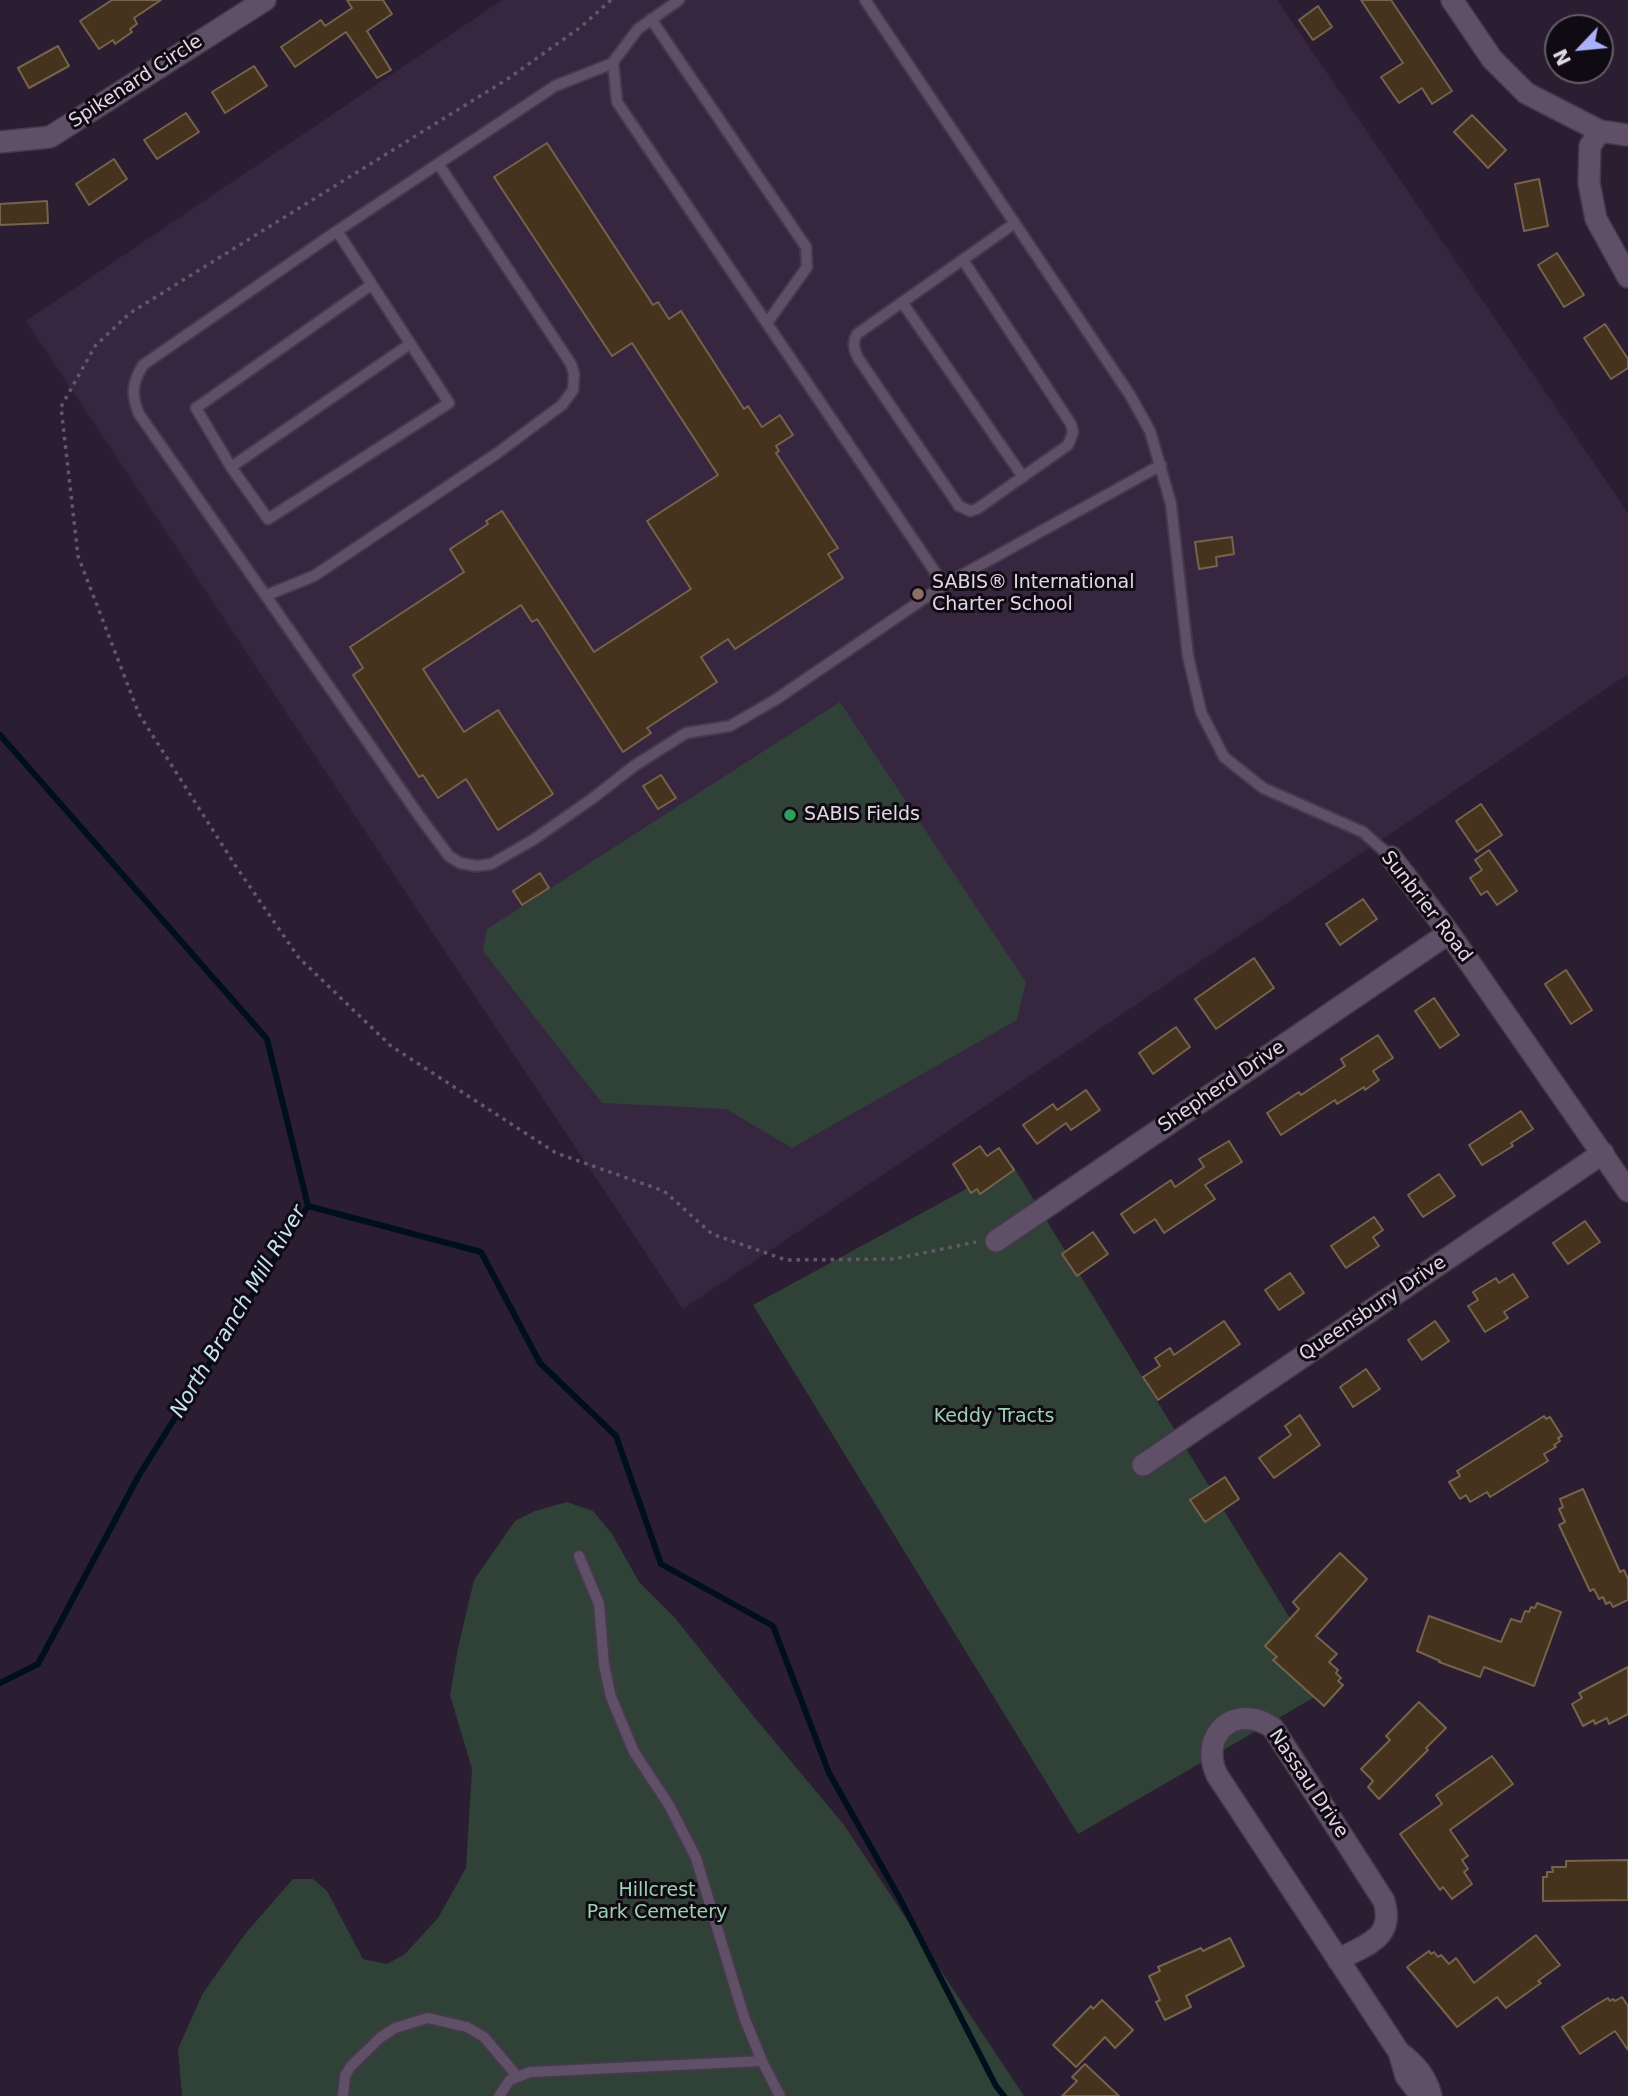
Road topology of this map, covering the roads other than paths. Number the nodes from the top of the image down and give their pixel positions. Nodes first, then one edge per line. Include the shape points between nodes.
1 (265, 0) edge
2 (679, 0) edge
3 (865, 0) edge
4 (1452, 0) edge
5 (651, 19) junction
6 (612, 63) junction
7 (1600, 131) junction
8 (1628, 135) edge
9 (0, 142) edge
10 (439, 165) junction
11 (1015, 223) junction
12 (337, 231) junction
13 (963, 260) junction
14 (1628, 277) edge
15 (371, 285) junction
16 (902, 302) junction
17 (767, 323) junction
18 (410, 344) junction
19 (1161, 465) junction
20 (231, 467) junction
21 (1023, 477) junction
22 (944, 585) junction
23 (267, 595) junction
24 (1391, 857) joint
25 (1449, 933) junction
26 (1603, 1153) junction
27 (1628, 1191) edge
28 (996, 1241) road end
29 (1143, 1465) dead end
30 (579, 1556) dead end
31 (1338, 1959) junction
32 (1399, 2052) junction
33 (762, 2061) junction
34 (517, 2076) junction
35 (343, 2096) edge
36 (499, 2096) edge
37 (780, 2096) edge
38 (1421, 2096) edge
39 (1431, 2096) edge

1 - 9 street, Spikenard Circle via 50,137
2 - 5 lane
3 - 11 lane, Sunbrier Road
4 - 7 street via 1492,59 1526,93
5 - 6 lane
5 - 17 lane via 806,247 807,267
6 - 10 lane via 555,86
6 - 17 lane via 617,102
7 - 8 street
7 - 14 street via 1590,146 1589,183 1596,219
10 - 12 lane
10 - 23 lane via 571,364 573,390 562,405 433,497 314,576
11 - 13 lane
11 - 19 lane, Sunbrier Road via 1130,395 1150,431
12 - 15 lane
12 - 23 lane via 143,366 133,385 139,414
13 - 16 lane
13 - 21 lane via 1071,424 1068,445
15 - 18 lane
15 - 20 lane via 196,408
16 - 21 lane
16 - 21 lane via 857,334 854,348 959,506 977,509
17 - 22 lane
18 - 20 lane
18 - 20 lane via 449,403 268,519
19 - 22 lane
19 - 24 lane, Sunbrier Road via 1171,503 1188,656 1201,712 1224,757 1263,788 1363,832
22 - 23 lane via 775,700 730,726 686,733 533,839 491,864 477,866 449,856
24 - 25 street, Sunbrier Road
25 - 26 street, Sunbrier Road
25 - 28 street, Shepherd Drive
26 - 27 street, Sunbrier Road
26 - 29 street, Queensbury Drive
30 - 33 lane via 599,1604 611,1697 634,1752 679,1821 696,1858 744,2017
31 - 31 street, Nassau Drive via 1217,1775 1211,1752 1214,1740 1229,1722 1252,1718 1273,1728 1384,1901 1385,1929
31 - 32 street, Nassau Drive
32 - 38 street, Nassau Drive via 1406,2076
32 - 39 street, Nassau Drive via 1418,2068
33 - 34 lane
33 - 37 lane
34 - 35 lane via 484,2037 467,2027 428,2018 380,2037 351,2066
34 - 36 lane

